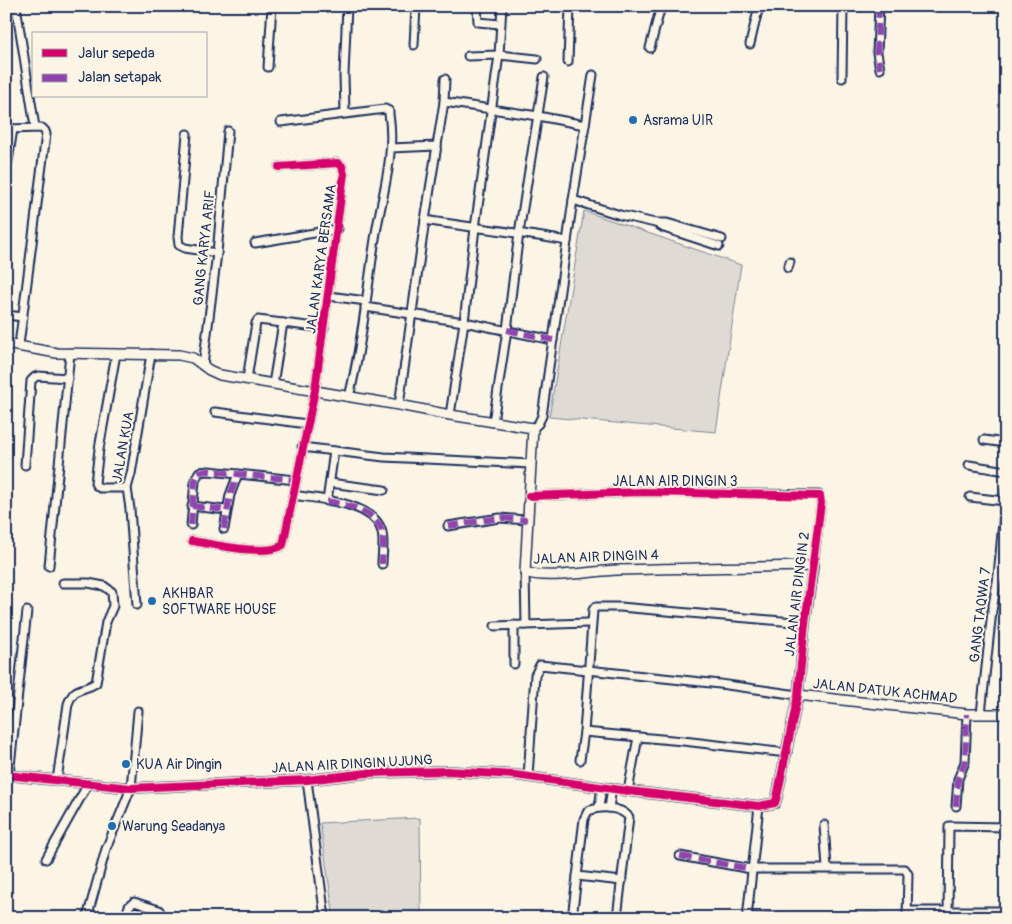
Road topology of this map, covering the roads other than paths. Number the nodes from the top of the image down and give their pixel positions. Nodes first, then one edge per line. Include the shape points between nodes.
1 (16, 6) edge
2 (272, 6) edge
3 (347, 6) edge
4 (416, 6) edge
5 (477, 6) edge
6 (502, 6) edge
7 (570, 6) edge
8 (661, 6) edge
9 (760, 6) edge
10 (843, 6) edge
11 (879, 6) edge
12 (500, 24) junction
13 (750, 44) dead end
14 (414, 45) dead end
15 (650, 48) dead end
16 (499, 55) junction
17 (468, 56) dead end
18 (537, 59) dead end
19 (568, 62) dead end
20 (268, 67) dead end
21 (880, 69) dead end
22 (593, 75) dead end
23 (544, 77) dead end
24 (842, 78) dead end
25 (445, 79) dead end
26 (444, 102) junction
27 (492, 110) junction
28 (345, 113) junction
29 (538, 116) junction
30 (281, 122) dead end
31 (585, 125) junction
32 (35, 128) junction
33 (10, 129) edge
34 (228, 131) dead end
35 (187, 134) dead end
36 (437, 146) junction
37 (391, 148) junction
38 (279, 167) dead end
39 (6, 174) edge
40 (572, 200) junction
41 (425, 220) junction
42 (474, 228) junction
43 (338, 230) junction
44 (519, 233) junction
45 (568, 241) junction
46 (255, 243) dead end
47 (721, 243) dead end
48 (216, 253) junction
49 (329, 296) junction
50 (366, 304) junction
51 (412, 313) junction
52 (6, 316) edge
53 (23, 317) junction
54 (464, 322) junction
55 (282, 323) junction
56 (324, 328) junction
57 (507, 330) junction
58 (552, 340) junction
59 (6, 344) edge
60 (19, 345) junction
61 (70, 353) junction
62 (116, 354) junction
63 (151, 354) junction
64 (203, 366) junction
65 (68, 378) junction
66 (247, 379) junction
67 (273, 384) junction
68 (315, 390) junction
69 (349, 397) junction
70 (399, 405) junction
71 (215, 412) dead end
72 (450, 415) junction
73 (493, 422) junction
74 (307, 424) junction
75 (533, 428) junction
76 (984, 440) dead end
77 (1006, 443) edge
78 (302, 447) junction
79 (334, 451) junction
80 (531, 464) junction
81 (25, 465) dead end
82 (969, 465) dead end
83 (1006, 471) edge
84 (238, 474) junction
85 (296, 480) junction
86 (330, 483) junction
87 (127, 488) junction
88 (384, 490) dead end
89 (1006, 490) edge
90 (293, 495) junction
91 (528, 496) junction
92 (970, 496) dead end
93 (821, 497) joint
94 (327, 501) junction
95 (1004, 501) junction
96 (192, 506) junction
97 (226, 510) junction
98 (1005, 512) edge
99 (527, 520) junction
100 (191, 525) dead end
101 (448, 526) dead end
102 (224, 529) dead end
103 (192, 541) dead end
104 (1003, 546) edge
105 (382, 564) dead end
106 (48, 566) dead end
107 (813, 566) junction
108 (525, 572) junction
109 (1002, 576) edge
110 (63, 583) dead end
111 (137, 605) dead end
112 (27, 611) dead end
113 (588, 623) dead end
114 (805, 623) junction
115 (514, 625) junction
116 (526, 625) junction
117 (495, 626) dead end
118 (514, 664) dead end
119 (588, 670) junction
120 (798, 695) junction
121 (138, 711) dead end
122 (967, 714) junction
123 (982, 714) junction
124 (1006, 714) edge
125 (584, 732) junction
126 (638, 738) junction
127 (787, 753) junction
128 (580, 760) dead end
129 (8, 775) edge
130 (528, 776) junction
131 (57, 780) junction
132 (307, 780) junction
133 (88, 784) junction
134 (602, 787) junction
135 (131, 788) junction
136 (612, 788) junction
137 (628, 791) junction
138 (759, 806) junction
139 (956, 806) dead end
140 (599, 807) junction
141 (609, 808) junction
142 (824, 824) dead end
143 (1006, 828) edge
144 (680, 856) dead end
145 (46, 858) dead end
146 (827, 868) junction
147 (751, 869) junction
148 (577, 876) junction
149 (622, 881) junction
150 (1006, 900) edge
151 (1005, 911) edge
152 (908, 914) edge
153 (948, 914) edge
154 (747, 917) edge
155 (87, 918) edge
156 (125, 918) edge
157 (161, 918) edge
158 (325, 918) edge
159 (572, 918) edge
160 (617, 918) edge
161 (794, 918) edge
162 (840, 918) edge
163 (879, 918) edge
164 (1005, 918) edge

1 - 32 street
2 - 20 street
3 - 28 street
4 - 14 street
5 - 12 street via 478,22
6 - 12 street
7 - 19 street
8 - 15 street
9 - 13 street
10 - 24 street
11 - 21 street via 877,53
12 - 16 street
16 - 17 street
16 - 18 street
16 - 27 street
22 - 31 street
23 - 29 street
25 - 26 street
26 - 27 street
26 - 36 street
27 - 29 street
27 - 42 street
28 - 30 street
28 - 37 street via 388,111
29 - 31 street
29 - 44 street
31 - 40 street
32 - 33 street
32 - 53 street via 42,128 46,134
33 - 39 street
34 - 48 street, GANG KARYA ARIF
35 - 48 street via 179,245
36 - 37 street
36 - 41 street
37 - 50 street
38 - 43 street, JALAN KARYA BERSAMA via 338,163 342,166
40 - 45 street
40 - 47 street via 620,215 666,223
41 - 42 street
41 - 51 street
42 - 44 street
42 - 54 street
43 - 46 street
43 - 49 street, JALAN KARYA BERSAMA
44 - 45 street
44 - 57 street
45 - 58 street
48 - 64 street, GANG KARYA ARIF
49 - 50 street
49 - 56 street, JALAN KARYA BERSAMA
50 - 51 street
50 - 69 street
51 - 54 street
51 - 70 street
52 - 53 street
53 - 60 street
54 - 57 street
54 - 72 street
55 - 56 street
55 - 66 street via 260,320 256,324
55 - 67 street
56 - 68 street, JALAN KARYA BERSAMA
57 - 58 street
57 - 73 street
58 - 75 street via 542,416
59 - 60 street
60 - 61 street
61 - 62 street
61 - 65 street
62 - 63 street
62 - 87 street via 95,483 100,488
63 - 64 street via 179,354 193,358
63 - 87 street, JALAN KUA
64 - 66 street via 220,375
65 - 81 street via 38,376 31,381
65 - 106 street
66 - 67 street
67 - 68 street
68 - 69 street
68 - 74 street, JALAN KARYA BERSAMA
69 - 70 street
70 - 72 street
71 - 74 street
72 - 73 street
73 - 75 street
74 - 78 street, JALAN KARYA BERSAMA
75 - 80 street, JALAN AIR DINGIN 4
76 - 77 street
78 - 79 street
78 - 85 street, JALAN KARYA BERSAMA
79 - 80 street via 394,458
79 - 86 street
80 - 91 street, JALAN AIR DINGIN 4
82 - 83 street
84 - 85 street
84 - 96 street via 199,472
84 - 97 street
85 - 90 street, JALAN KARYA BERSAMA
86 - 88 street
86 - 94 street
87 - 111 street, JALAN KUA
89 - 95 street, GANG TAQWA 7
90 - 94 street
90 - 103 street, JALAN KARYA BERSAMA via 283,545 275,550
91 - 93 street, JALAN AIR DINGIN 3 via 643,492 818,494
91 - 99 street, JALAN AIR DINGIN 4
92 - 95 street
93 - 107 street, JALAN AIR DINGIN 2
94 - 105 street via 355,507 378,523 382,536
95 - 98 street, GANG TAQWA 7
96 - 97 street
96 - 100 street
97 - 102 street
98 - 104 street, GANG TAQWA 7
99 - 101 street via 500,518
99 - 108 street, JALAN AIR DINGIN 4
104 - 109 street, GANG TAQWA 7
107 - 108 street, JALAN AIR DINGIN 4 via 537,575
107 - 114 street, JALAN AIR DINGIN 2
108 - 116 street
109 - 123 street, GANG TAQWA 7 via 992,611
110 - 131 street via 104,586 112,592 113,606 106,622 97,680 95,684 77,690 68,704
112 - 129 street
113 - 116 street
114 - 119 street via 596,606
114 - 120 street, JALAN AIR DINGIN 2
115 - 116 street
115 - 117 street
115 - 118 street
119 - 120 street
119 - 125 street
119 - 130 street via 540,665 538,668
120 - 122 street, JALAN DATUK ACHMAD
120 - 127 street, JALAN DATUK ACHMAD
121 - 135 street
122 - 123 street, JALAN DATUK ACHMAD
122 - 139 street via 965,762 958,779
123 - 124 street, JALAN DATUK ACHMAD
125 - 126 street
125 - 128 street
126 - 127 street
126 - 137 street
127 - 138 street, JALAN DATUK ACHMAD via 776,800 773,804
129 - 131 street, JALAN AIR DINGIN UJUNG
130 - 132 street, JALAN AIR DINGIN UJUNG via 424,771
130 - 134 street, JALAN AIR DINGIN UJUNG
131 - 133 street, JALAN AIR DINGIN UJUNG
132 - 135 street, JALAN AIR DINGIN UJUNG
132 - 158 street
133 - 135 street, JALAN AIR DINGIN UJUNG
133 - 145 street
134 - 136 street, JALAN AIR DINGIN UJUNG
134 - 140 street
135 - 155 street via 106,849
136 - 137 street, JALAN AIR DINGIN UJUNG
136 - 141 street
137 - 138 street, JALAN AIR DINGIN UJUNG
138 - 147 street
140 - 141 street
140 - 148 street via 586,814
141 - 149 street via 629,817
142 - 146 street
143 - 153 street via 949,826
144 - 147 street
146 - 147 street
146 - 152 street via 901,868 907,871
147 - 154 street
148 - 149 street
148 - 159 street
149 - 160 street
150 - 151 street
151 - 153 street
151 - 164 street
152 - 153 street
154 - 161 street
156 - 157 street via 134,902 159,910
162 - 163 street

